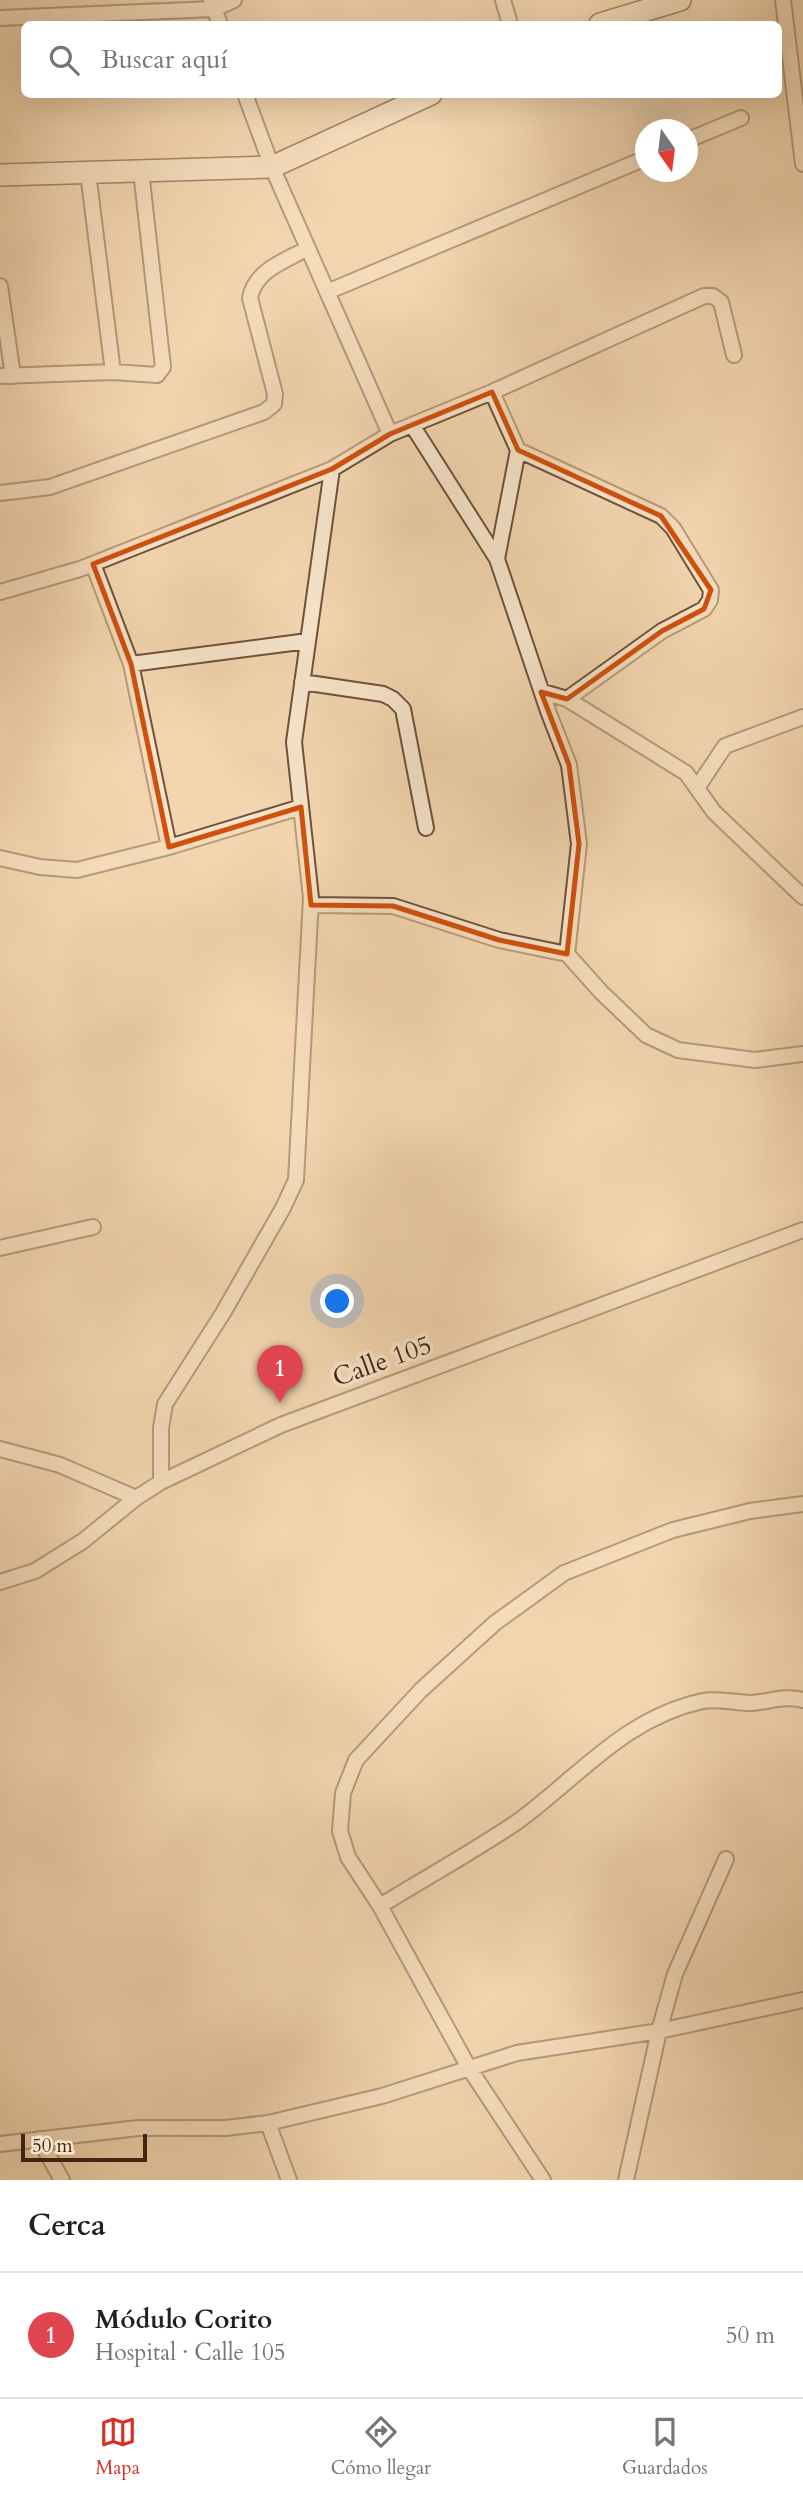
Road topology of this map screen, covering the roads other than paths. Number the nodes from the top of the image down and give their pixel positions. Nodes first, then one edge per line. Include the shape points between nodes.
1 (234, 0) edge
2 (503, 0) edge
3 (680, 0) edge
4 (783, 0) edge
5 (212, 5) edge
6 (0, 18) edge
7 (509, 21) edge
8 (610, 21) edge
9 (246, 98) edge
10 (422, 98) edge
11 (741, 118) dead end
12 (698, 136) edge
13 (635, 163) edge
14 (803, 164) edge
15 (272, 167) junction
16 (141, 171) junction
17 (88, 173) junction
18 (0, 175) edge
19 (308, 248) junction
20 (0, 286) edge
21 (327, 292) junction
22 (734, 355) dead end
23 (113, 372) junction
24 (6, 376) edge
25 (492, 392) junction
26 (412, 425) junction
27 (390, 434) junction
28 (518, 450) junction
29 (332, 470) junction
30 (0, 493) edge
31 (497, 559) junction
32 (93, 564) junction
33 (0, 592) edge
34 (308, 640) junction
35 (131, 664) junction
36 (302, 682) junction
37 (542, 692) junction
38 (567, 699) junction
39 (803, 718) edge
40 (698, 788) junction
41 (301, 807) junction
42 (426, 828) dead end
43 (169, 846) junction
44 (0, 858) edge
45 (803, 897) edge
46 (311, 905) junction
47 (567, 954) junction
48 (803, 1054) edge
49 (93, 1227) dead end
50 (803, 1230) edge
51 (0, 1248) edge
52 (0, 1449) edge
53 (161, 1482) junction
54 (136, 1497) junction
55 (803, 1504) edge
56 (0, 1582) edge
57 (803, 1700) edge
58 (726, 1859) dead end
59 (380, 1906) junction
60 (803, 2000) edge
61 (659, 2031) junction
62 (469, 2068) junction
63 (268, 2123) junction
64 (39, 2139) junction
65 (0, 2144) edge
66 (62, 2180) edge
67 (289, 2180) edge
68 (543, 2180) edge
69 (626, 2180) edge

1 - 5 street
2 - 7 street
3 - 8 street
4 - 14 street
5 - 6 street
9 - 15 street
10 - 15 street
11 - 12 street
13 - 21 street
15 - 16 street
15 - 19 street
16 - 17 street
16 - 23 street via 163,367 157,375
17 - 18 street
17 - 23 street
19 - 21 street
19 - 30 street via 253,284 250,298 275,394 274,404 264,412 50,487
20 - 24 street
21 - 27 street
22 - 25 street via 721,302 704,296
23 - 24 street
25 - 26 street
25 - 28 street
26 - 27 street
26 - 31 street
27 - 29 street
28 - 31 street
28 - 38 street via 661,516 711,590 704,609 662,631
29 - 32 street
29 - 34 street
31 - 37 street
32 - 33 street
32 - 35 street
34 - 35 street
34 - 36 street
35 - 43 street
36 - 41 street via 293,742
36 - 42 street via 383,694 403,709
37 - 38 street
37 - 47 street via 569,765 579,844
38 - 40 street via 686,772
39 - 40 street via 725,746
40 - 45 street via 713,812
41 - 43 street
41 - 46 street
43 - 44 street via 77,870
46 - 47 street via 393,906 499,940
46 - 53 street via 296,1180 223,1313 165,1404
47 - 48 street via 646,1035 678,1050 755,1060
49 - 51 street
50 - 53 street, Calle 105 via 281,1425
52 - 54 street via 60,1465
53 - 54 street, Calle 105
54 - 56 street, Calle 105 via 83,1541 35,1571
55 - 59 street via 750,1511 673,1530 564,1573 495,1623 421,1690 356,1760 343,1793 340,1831 348,1857
57 - 59 street via 706,1700 626,1732 516,1822
58 - 61 street via 676,1975
59 - 62 street
60 - 61 street
61 - 62 street via 517,2053
61 - 69 street
62 - 63 street via 382,2096
62 - 68 street
63 - 64 street via 138,2128
63 - 67 street
64 - 65 street
64 - 66 street

